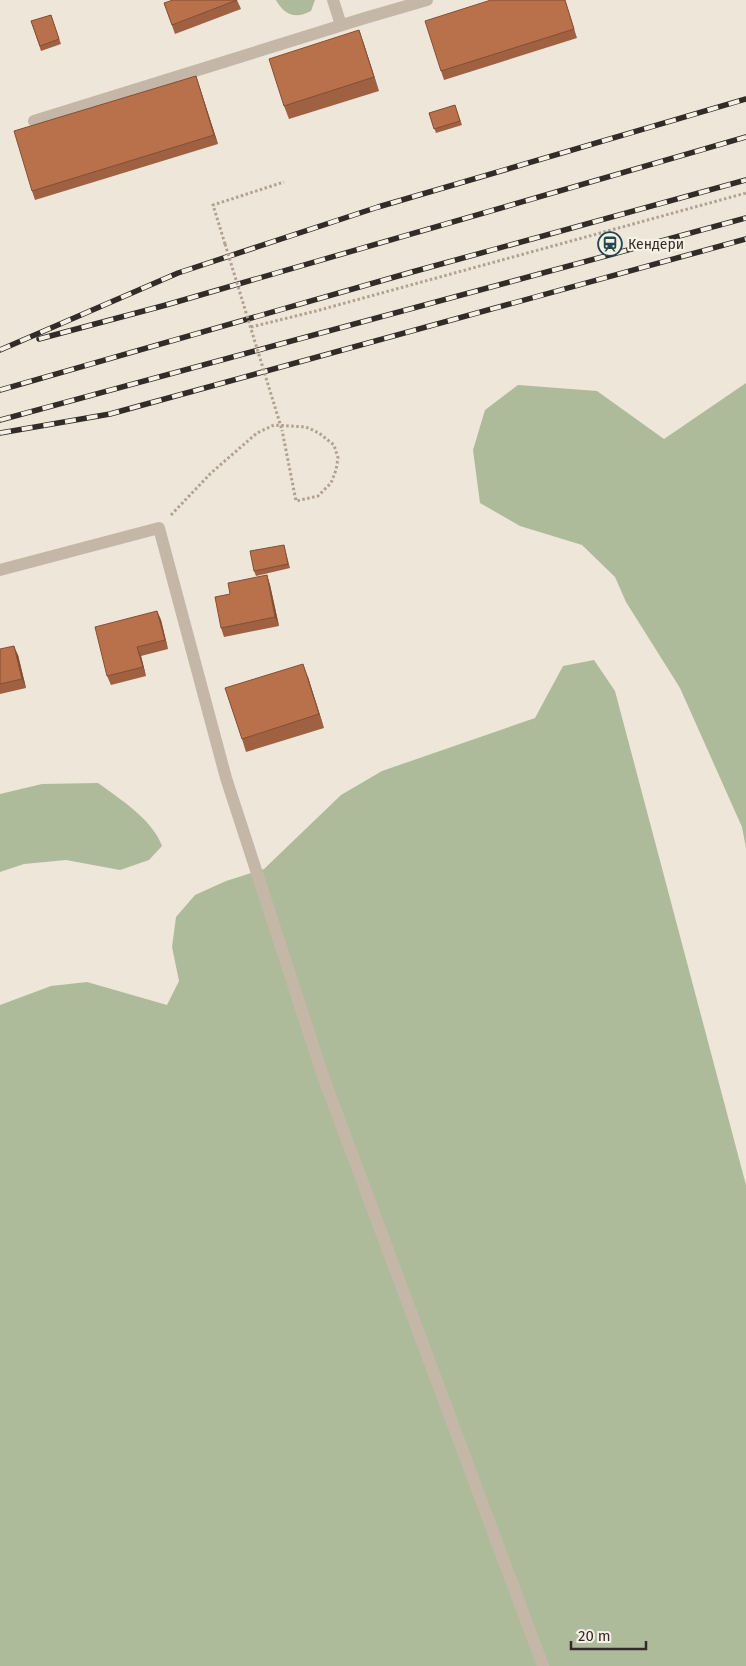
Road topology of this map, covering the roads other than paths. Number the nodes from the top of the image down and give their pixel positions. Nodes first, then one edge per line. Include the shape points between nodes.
1 (333, 0) edge
2 (428, 0) edge
3 (341, 25) junction
4 (34, 121) dead end
5 (0, 570) edge
6 (543, 1666) edge

1 - 3 street
2 - 3 street
3 - 4 street
5 - 6 street via 159,528 226,778 320,1067

